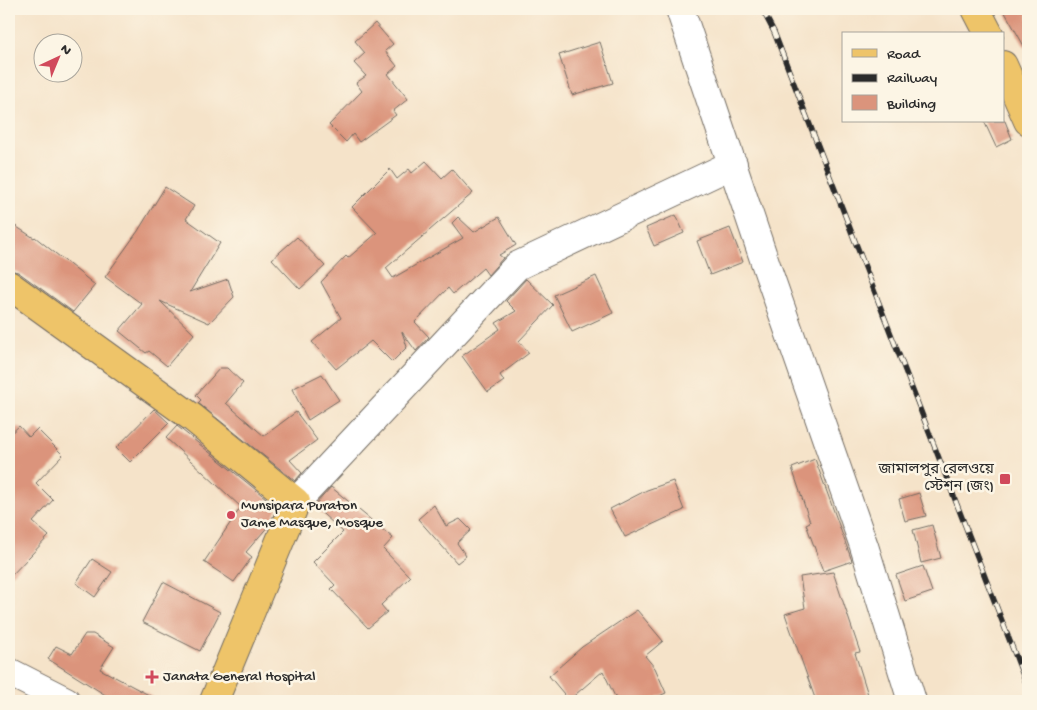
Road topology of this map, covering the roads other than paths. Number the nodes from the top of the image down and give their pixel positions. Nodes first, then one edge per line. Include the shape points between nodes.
1 (680, 9) edge
2 (976, 9) edge
3 (988, 32) edge
4 (1004, 67) edge
5 (1028, 121) edge
6 (733, 164) junction
7 (9, 285) edge
8 (296, 502) junction
9 (9, 672) edge
10 (66, 701) edge
11 (214, 701) edge
12 (912, 701) edge

1 - 6 street
2 - 3 main road
4 - 5 main road
6 - 8 street via 516,266
6 - 12 street via 864,546
7 - 8 main road via 193,418
8 - 11 main road
9 - 10 street

